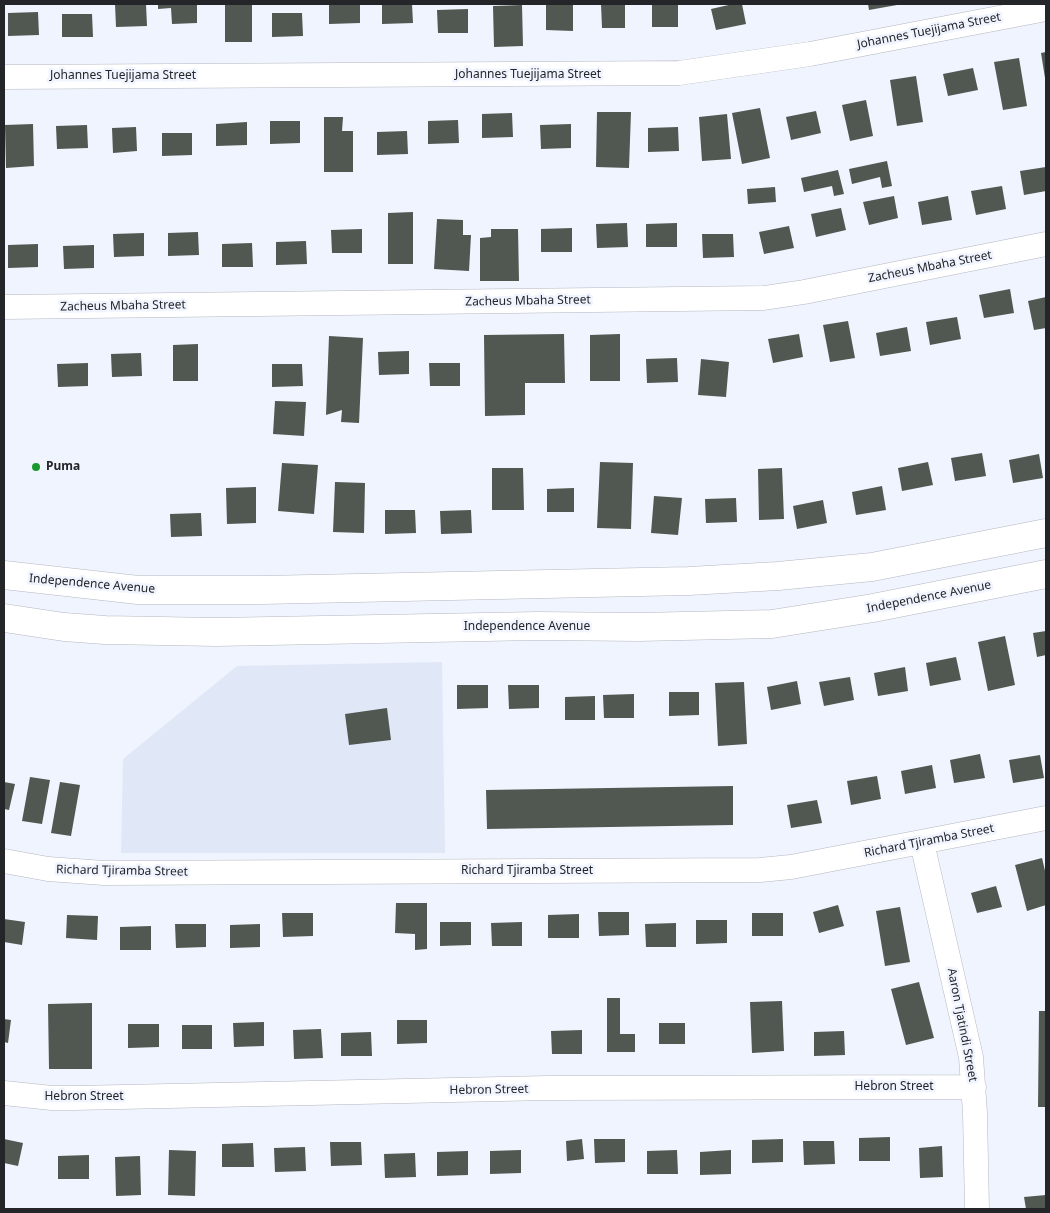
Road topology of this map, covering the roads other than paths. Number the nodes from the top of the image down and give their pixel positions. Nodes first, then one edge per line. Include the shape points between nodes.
1 (1046, 9) edge
2 (4, 77) edge
3 (1046, 244) edge
4 (4, 307) edge
5 (1046, 533) edge
6 (1046, 574) edge
7 (4, 575) edge
8 (4, 618) edge
9 (1046, 818) edge
10 (922, 843) junction
11 (4, 861) edge
12 (974, 1087) junction
13 (4, 1093) edge
14 (977, 1209) edge

1 - 2 street, Johannes Tuejijama Street via 810,54 678,73
3 - 4 street, Zacheus Mbaha Street via 804,292 741,299
5 - 7 main road, Independence Avenue via 872,567 689,581 328,590 138,590
6 - 8 main road, Independence Avenue via 772,624 216,632 105,630
9 - 10 street, Richard Tjiramba Street
10 - 11 street, Richard Tjiramba Street via 760,870 104,873 48,869
10 - 12 street, Aaron Tjatindi Street via 971,1057
12 - 13 street, Hebron Street via 548,1088 74,1098
12 - 14 street, Aaron Tjatindi Street

